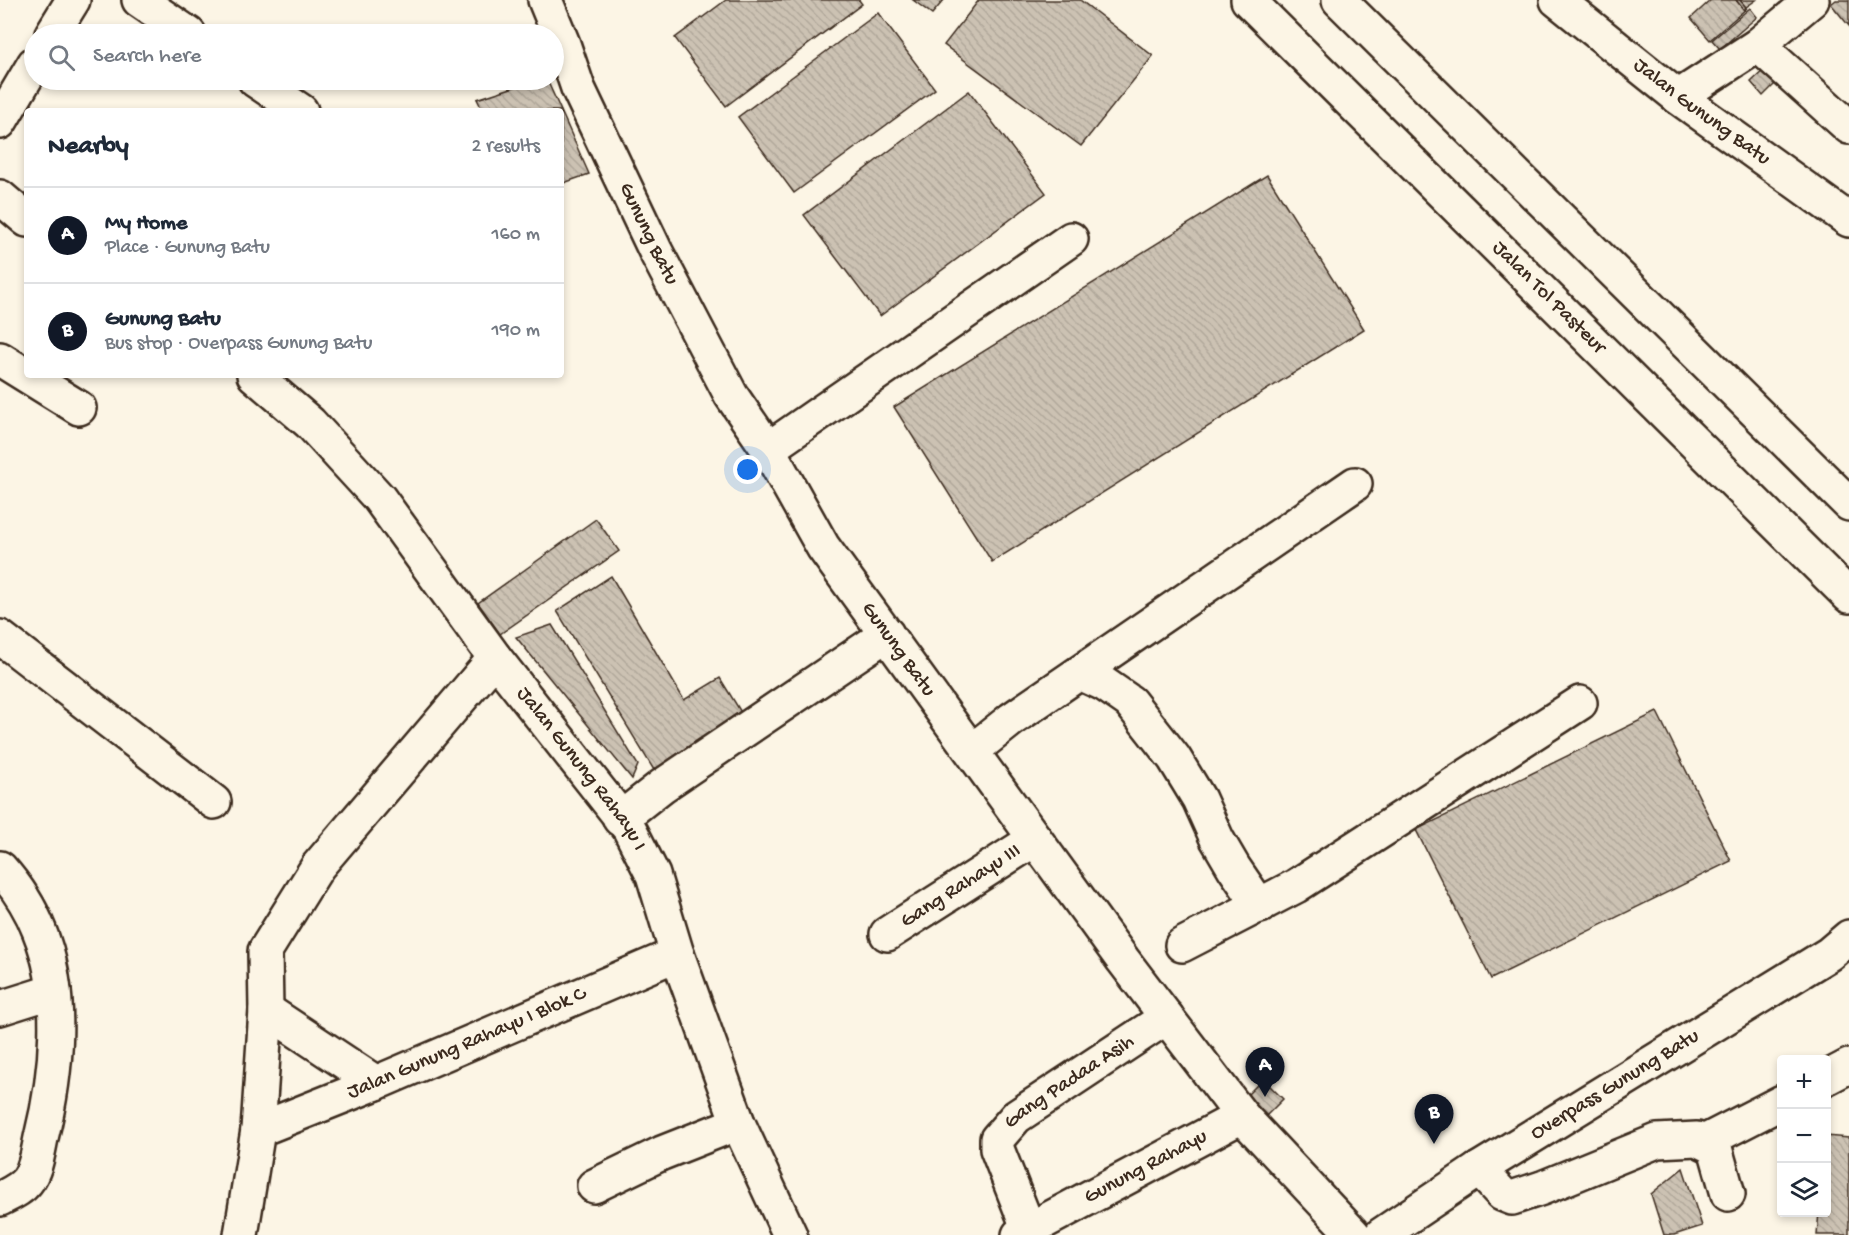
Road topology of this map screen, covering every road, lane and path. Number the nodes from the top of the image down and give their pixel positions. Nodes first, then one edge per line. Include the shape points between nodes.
1 (73, 0) edge
2 (139, 0) edge
3 (545, 0) edge
4 (1248, 0) edge
5 (1339, 0) edge
6 (1557, 0) edge
7 (1812, 0) edge
8 (58, 24) edge
9 (174, 24) edge
10 (555, 24) edge
11 (1758, 45) junction
12 (564, 47) edge
13 (24, 81) edge
14 (270, 90) edge
15 (1678, 97) junction
16 (297, 108) edge
17 (0, 122) edge
18 (1849, 127) edge
19 (1849, 220) edge
20 (1071, 239) dead end
21 (0, 359) edge
22 (24, 374) edge
23 (31, 378) edge
24 (258, 378) edge
25 (79, 408) dead end
26 (768, 448) junction
27 (1355, 484) dead end
28 (1849, 504) edge
29 (1849, 596) edge
30 (887, 634) junction
31 (0, 637) edge
32 (495, 658) junction
33 (1080, 673) junction
34 (1580, 703) dead end
35 (972, 751) junction
36 (214, 802) dead end
37 (621, 819) junction
38 (1035, 839) junction
39 (0, 868) edge
40 (1260, 906) junction
41 (887, 934) dead end
42 (1849, 937) edge
43 (1182, 945) dead end
44 (677, 954) junction
45 (54, 991) junction
46 (0, 1008) edge
47 (266, 1010) junction
48 (1167, 1017) junction
49 (1849, 1066) edge
50 (1831, 1076) edge
51 (376, 1083) junction
52 (1777, 1104) edge
53 (1242, 1116) junction
54 (738, 1123) junction
55 (258, 1130) junction
56 (1704, 1142) junction
57 (1479, 1169) junction
58 (594, 1185) dead end
59 (1728, 1194) dead end
60 (0, 1199) edge
61 (1024, 1232) edge
62 (241, 1235) edge
63 (790, 1235) edge
64 (1354, 1235) edge
65 (1381, 1235) edge

1 - 8 main road
2 - 9 main road
3 - 10 main road, Gunung Batu
4 - 29 main road, Jalan Tol Pasteur
5 - 28 main road
6 - 15 main road, Jalan Gunung Batu
7 - 11 main road
11 - 15 main road
11 - 18 main road
12 - 26 main road, Gunung Batu via 578,88 656,252 731,395
13 - 17 main road
14 - 16 main road
15 - 19 main road, Jalan Gunung Batu
20 - 26 main road
21 - 22 main road
23 - 25 main road
24 - 32 main road, Jalan Gunung Rahayu I via 310,423 379,498
26 - 30 main road, Gunung Batu via 823,547
27 - 33 main road
30 - 35 main road, Gunung Batu
30 - 37 main road via 662,786
31 - 36 main road
32 - 37 main road, Jalan Gunung Rahayu I
32 - 47 main road via 318,866 265,951
33 - 35 main road
33 - 40 main road via 1130,702 1174,758 1217,839
34 - 40 main road
35 - 38 main road, Gunung Batu
37 - 44 main road, Jalan Gunung Rahayu I via 653,875
38 - 41 main road, Gang Rahayu III
38 - 48 main road, Gunung Batu
39 - 45 main road via 17,887 40,931
40 - 43 main road
42 - 57 main road, Overpass Gunung Batu via 1829,954
44 - 51 main road, Jalan Gunung Rahayu I Blok C
44 - 54 main road, Jalan Gunung Rahayu I
45 - 46 main road
45 - 60 main road via 55,1063 36,1162 27,1181
47 - 51 main road
47 - 55 main road
48 - 53 main road, Gunung Batu
48 - 61 main road, Gang Padaa Asih via 1016,1117 997,1139
49 - 50 main road
51 - 55 main road, Jalan Gunung Rahayu I Blok C
52 - 56 main road
53 - 61 main road, Gunung Rahayu
53 - 64 main road, Gunung Batu
54 - 58 main road
54 - 63 main road, Jalan Gunung Rahayu I
55 - 62 main road
56 - 57 main road via 1657,1141 1512,1198 1502,1194
56 - 59 main road via 1715,1148
57 - 65 main road, Overpass Gunung Batu

